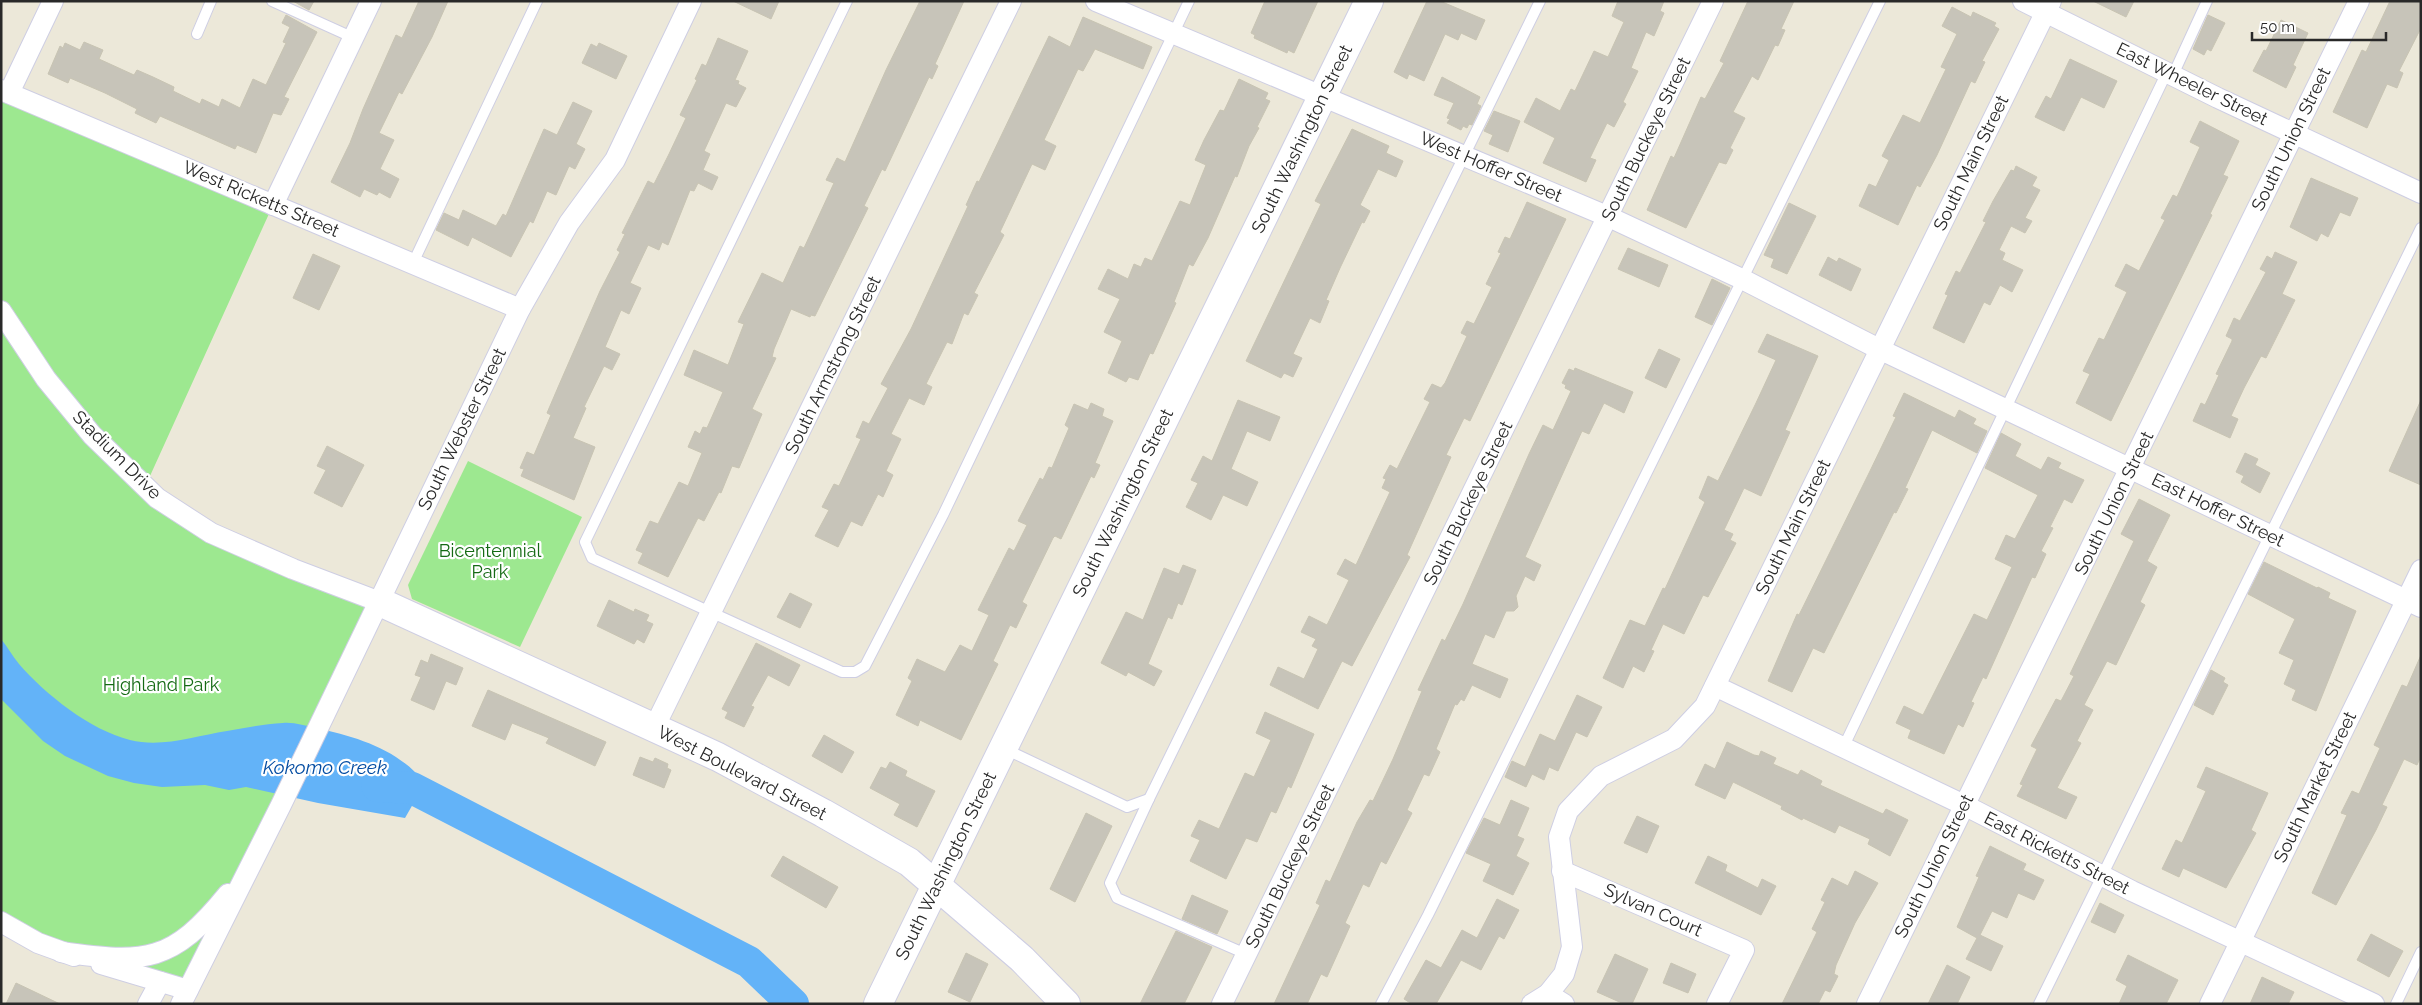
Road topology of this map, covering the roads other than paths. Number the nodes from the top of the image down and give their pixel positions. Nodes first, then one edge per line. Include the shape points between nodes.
1 (53, 1) edge
2 (211, 1) edge
3 (272, 1) edge
4 (372, 1) edge
5 (537, 1) edge
6 (691, 1) edge
7 (847, 1) edge
8 (1011, 1) edge
9 (1096, 1) edge
10 (1189, 1) edge
11 (1368, 1) edge
12 (1540, 1) edge
13 (1713, 1) edge
14 (1880, 1) edge
15 (2023, 1) edge
16 (2207, 1) edge
17 (2359, 1) edge
18 (2048, 6) edge
19 (1173, 33) junction
20 (196, 34) dead end
21 (354, 38) junction
22 (2170, 74) junction
23 (5, 92) edge
24 (1323, 96) junction
25 (2294, 132) junction
26 (1465, 156) junction
27 (2421, 193) edge
28 (273, 205) junction
29 (1609, 217) junction
30 (2421, 228) edge
31 (412, 263) junction
32 (1744, 280) junction
33 (520, 309) junction
34 (1, 311) edge
35 (1879, 349) junction
36 (2005, 408) junction
37 (2131, 468) junction
38 (2268, 535) junction
39 (2421, 570) edge
40 (380, 602) junction
41 (2414, 604) edge
42 (713, 611) junction
43 (1715, 686) junction
44 (654, 728) junction
45 (1843, 748) junction
46 (1004, 749) junction
47 (1149, 799) junction
48 (1964, 805) junction
49 (250, 867) junction
50 (1562, 870) junction
51 (2103, 876) junction
52 (936, 884) junction
53 (1, 922) edge
54 (2240, 942) junction
55 (61, 952) junction
56 (2421, 952) edge
57 (1246, 954) junction
58 (160, 982) junction
59 (185, 997) edge
60 (1548, 1000) edge
61 (148, 1004) edge
62 (878, 1004) edge
63 (1066, 1004) edge
64 (1222, 1004) edge
65 (1382, 1004) edge
66 (1717, 1004) edge
67 (1867, 1004) edge
68 (2040, 1004) edge
69 (2210, 1004) edge
70 (2374, 1004) edge
71 (2396, 1004) edge

1 - 23 street
2 - 20 lane
3 - 21 lane
4 - 21 street
5 - 31 lane
6 - 33 street, South Webster Street via 615,160 569,223
7 - 42 lane via 585,542 592,558
8 - 42 street, South Armstrong Street
9 - 19 street, West Hoffer Street
10 - 19 lane
11 - 24 main road, South Washington Street
12 - 26 lane
13 - 29 street, South Buckeye Street
14 - 32 lane
15 - 18 street, East Wheeler Street
16 - 22 lane
17 - 25 street, South Union Street
18 - 22 street, East Wheeler Street
18 - 35 street, South Main Street
19 - 24 street, West Hoffer Street
19 - 42 lane via 943,515 864,666 855,672 842,672
21 - 28 street
22 - 25 street, East Wheeler Street
22 - 36 lane
23 - 28 street, West Ricketts Street
24 - 26 street, West Hoffer Street
24 - 46 main road, South Washington Street
25 - 27 street, East Wheeler Street
25 - 37 street, South Union Street
26 - 29 street, West Hoffer Street
26 - 47 lane
28 - 31 street, West Ricketts Street
29 - 32 street, West Hoffer Street
29 - 57 street, South Buckeye Street
30 - 38 lane
31 - 33 street, West Ricketts Street
32 - 35 street, West Hoffer Street
32 - 65 lane
33 - 40 street, South Webster Street
34 - 40 street, Stadium Drive via 51,386 92,435 157,498 210,532 293,569
35 - 36 street, East Hoffer Street
35 - 43 street, South Main Street
36 - 37 street, East Hoffer Street
36 - 45 lane
37 - 38 street, East Hoffer Street
37 - 48 street, South Union Street
38 - 41 street, East Hoffer Street
38 - 51 lane
39 - 41 street, South Market Street
40 - 44 main road, West Boulevard Street
40 - 49 street, South Webster Street
41 - 54 street, South Market Street
42 - 44 street, South Armstrong Street
43 - 45 street, East Ricketts Street
43 - 50 street, South Main Street via 1705,706 1674,739 1601,776 1568,811 1559,837
44 - 52 main road, West Boulevard Street via 718,757 823,813 909,862
45 - 48 street, East Ricketts Street
46 - 47 lane via 1127,807
46 - 52 main road, South Washington Street
47 - 57 lane via 1110,884 1117,898
48 - 51 street, East Ricketts Street
48 - 67 street, South Union Street
49 - 55 street, South Webster Street via 191,935 164,951 131,958
49 - 59 street, South Webster Street
50 - 60 street, South Main Street via 1572,947 1564,974
50 - 66 street, Sylvan Court via 1744,950
51 - 54 street, East Ricketts Street
51 - 68 lane
52 - 62 main road, South Washington Street
52 - 63 main road, West Boulevard Street via 1022,959
53 - 55 street
54 - 69 street, South Market Street
54 - 70 street, East Ricketts Street
55 - 58 street
56 - 71 lane
57 - 64 street, South Buckeye Street
58 - 59 street
58 - 61 street

